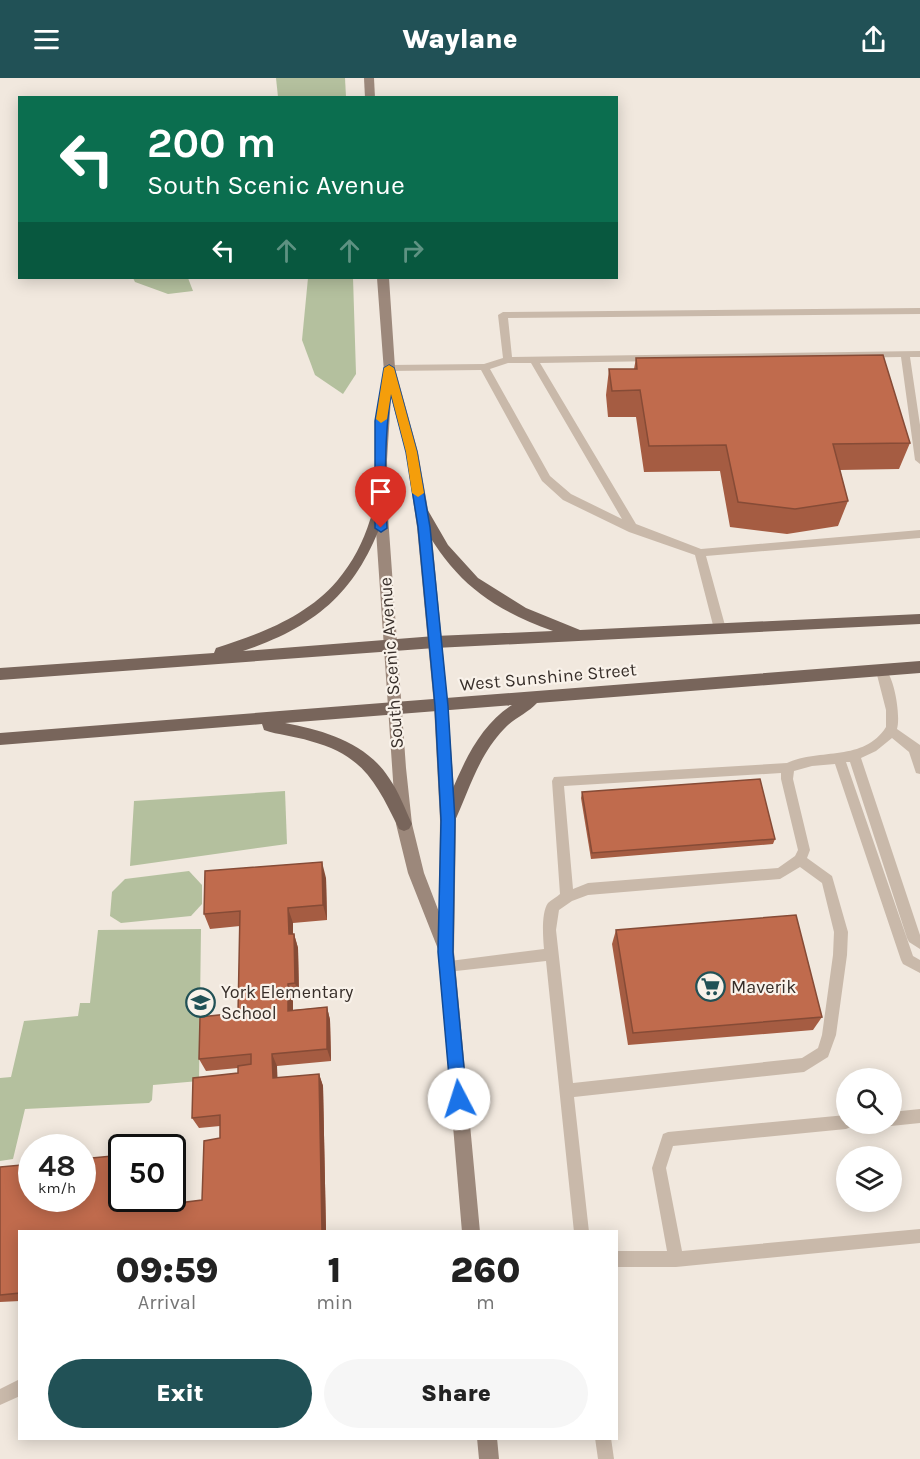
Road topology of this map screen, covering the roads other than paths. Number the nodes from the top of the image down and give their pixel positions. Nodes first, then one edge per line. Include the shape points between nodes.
1 (369, 78) edge
2 (370, 96) edge
3 (383, 279) edge
4 (920, 311) edge
5 (905, 354) junction
6 (920, 354) edge
7 (508, 360) junction
8 (534, 360) junction
9 (484, 367) junction
10 (389, 368) junction
11 (920, 460) edge
12 (380, 510) junction
13 (421, 510) junction
14 (633, 529) junction
15 (920, 534) edge
16 (700, 553) junction
17 (920, 619) edge
18 (720, 629) junction
19 (585, 636) junction
20 (435, 642) junction
21 (389, 646) junction
22 (192, 660) junction
23 (920, 667) edge
24 (882, 670) junction
25 (0, 674) edge
26 (560, 695) junction
27 (441, 706) junction
28 (394, 710) junction
29 (242, 722) junction
30 (891, 731) junction
31 (0, 739) edge
32 (917, 750) edge
33 (854, 756) junction
34 (839, 758) junction
35 (788, 768) junction
36 (920, 769) edge
37 (448, 820) junction
38 (404, 824) junction
39 (800, 860) junction
40 (567, 897) junction
41 (920, 943) edge
42 (551, 954) junction
43 (446, 959) junction
44 (920, 967) edge
45 (567, 1091) junction
46 (920, 1116) edge
47 (902, 1118) edge
48 (836, 1123) edge
49 (471, 1230) edge
50 (582, 1230) edge
51 (920, 1236) edge
52 (618, 1259) edge
53 (676, 1259) junction
54 (18, 1388) edge
55 (0, 1397) edge
56 (487, 1440) edge
57 (603, 1440) edge
58 (489, 1459) edge
59 (606, 1459) edge

1 - 2 main road
3 - 10 main road, South Scenic Avenue
4 - 7 lane via 503,315
5 - 6 lane
5 - 8 lane
5 - 11 lane
7 - 8 lane
7 - 9 lane
8 - 14 lane
9 - 10 lane
9 - 14 lane via 546,478 567,497
10 - 12 main road, South Scenic Avenue via 381,421
10 - 13 main road, South Scenic Avenue via 412,452
12 - 21 main road, South Scenic Avenue
12 - 22 main road via 360,563 331,597 274,633
13 - 19 main road via 447,554 496,599 538,620
13 - 20 main road, South Scenic Avenue
14 - 16 lane
15 - 16 lane
16 - 18 lane
17 - 18 main road, West Sunshine Street
18 - 19 main road, West Sunshine Street
19 - 20 main road, West Sunshine Street
20 - 21 main road, West Sunshine Street
20 - 27 main road, South Scenic Avenue
21 - 22 main road, West Sunshine Street
21 - 28 main road, South Scenic Avenue
22 - 25 main road, West Sunshine Street
23 - 24 main road, West Sunshine Street
24 - 26 main road, West Sunshine Street
24 - 30 lane via 894,721
26 - 27 main road, West Sunshine Street
26 - 37 main road via 533,700 501,720 489,733 465,775
27 - 28 main road, West Sunshine Street
27 - 37 main road, South Scenic Avenue
28 - 29 main road, West Sunshine Street
28 - 38 main road, South Scenic Avenue
29 - 31 main road, West Sunshine Street
29 - 38 main road via 294,730 342,746 375,771
30 - 32 lane
30 - 33 lane
32 - 36 lane
33 - 34 lane
33 - 41 lane via 914,938
34 - 35 lane
34 - 44 lane via 908,960
35 - 39 lane via 787,779 804,850
35 - 40 lane via 558,781
37 - 43 main road, South Scenic Avenue
38 - 43 main road, South Scenic Avenue via 416,873
39 - 40 lane via 780,873 588,889
39 - 45 lane via 828,880 841,932 829,1035 823,1052 804,1065
40 - 42 lane via 553,907 549,930
42 - 43 lane
42 - 45 lane
43 - 49 main road, South Scenic Avenue
45 - 50 lane
46 - 47 lane
48 - 53 lane via 668,1139 659,1168
51 - 53 lane
52 - 53 lane
54 - 55 lane
56 - 58 main road
57 - 59 lane

